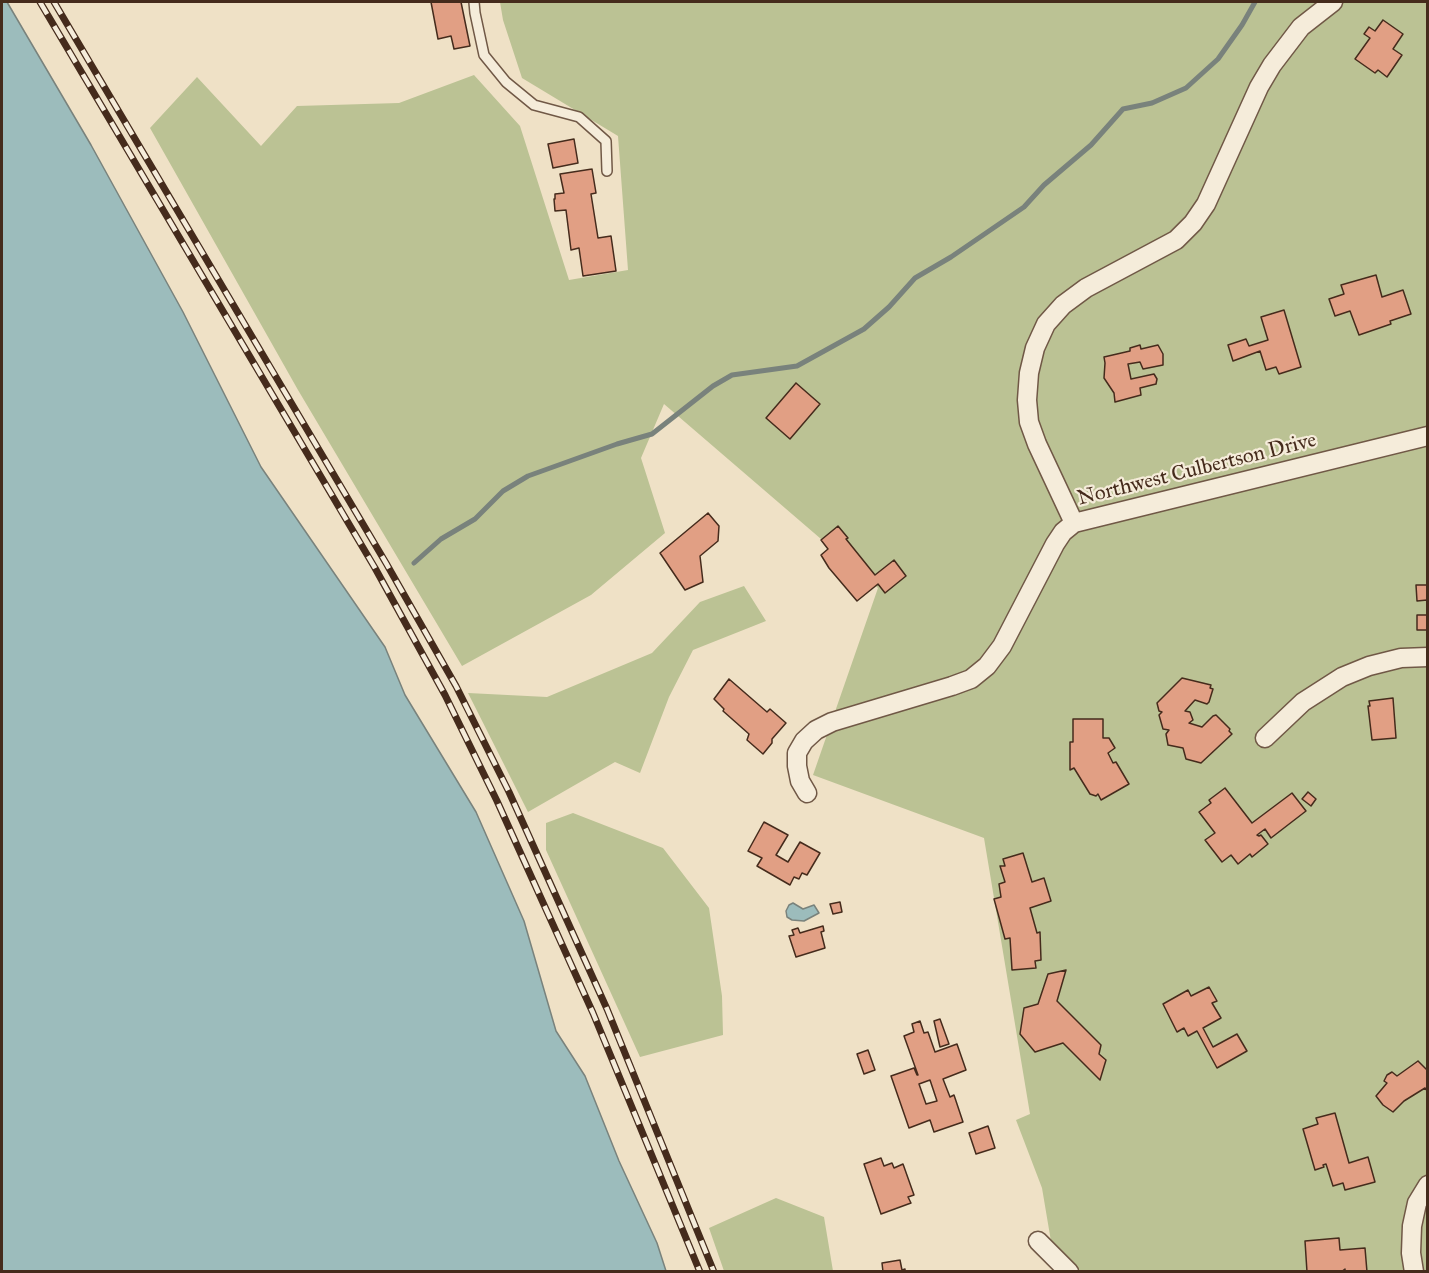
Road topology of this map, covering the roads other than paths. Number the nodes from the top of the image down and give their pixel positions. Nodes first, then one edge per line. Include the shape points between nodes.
1 (474, 2) edge
2 (1333, 2) edge
3 (607, 171) dead end
4 (1428, 436) edge
5 (1074, 523) junction
6 (1428, 657) edge
7 (1265, 738) dead end
8 (807, 793) dead end
9 (1428, 1185) edge
10 (1038, 1241) dead end
11 (1069, 1272) edge
12 (1414, 1272) edge

1 - 3 lane via 484,55 506,82 534,105 579,117 606,141
2 - 5 street via 1301,27 1272,65 1211,194 1193,223 1176,240 1086,288 1046,324 1029,373 1029,422
4 - 5 street, Northwest Culbertson Drive
5 - 8 street, Northwest Culbertson Drive via 1055,544 1002,646 971,679 832,722 804,741 796,766
6 - 7 street via 1401,658 1342,677 1303,702
9 - 12 street via 1412,1226
10 - 11 street

